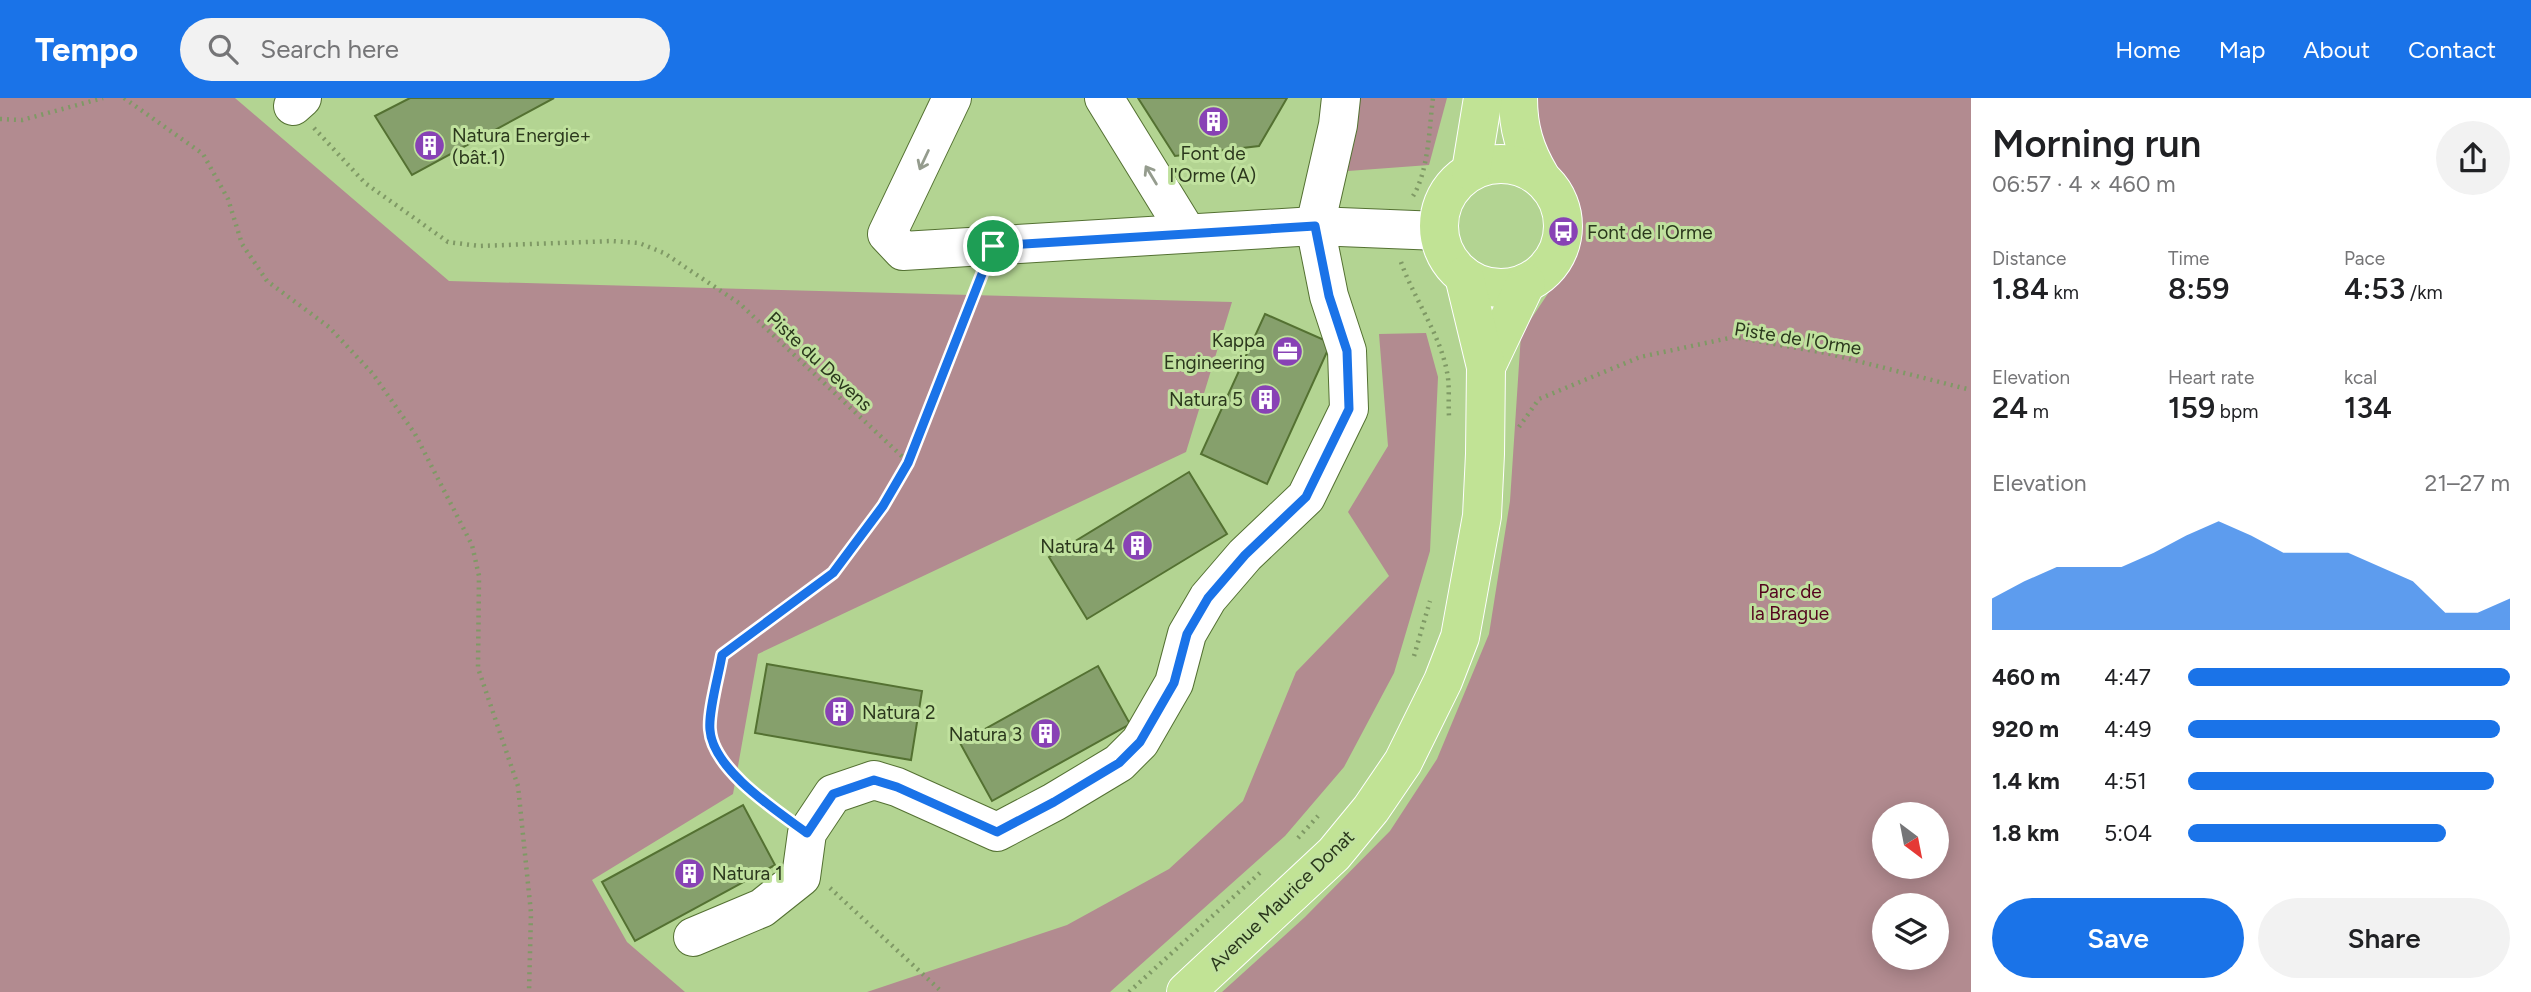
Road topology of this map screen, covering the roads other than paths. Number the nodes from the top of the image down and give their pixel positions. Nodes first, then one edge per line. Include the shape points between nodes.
1 (953, 98) edge
2 (1104, 98) edge
3 (1341, 98) edge
4 (1483, 98) edge
5 (1518, 98) edge
6 (1471, 171) junction
7 (1540, 176) junction
8 (1315, 226) junction
9 (1439, 231) junction
10 (1187, 233) junction
11 (1464, 276) junction
12 (1526, 284) junction
13 (1486, 368) junction
14 (693, 937) dead end
15 (1186, 992) edge

1 -> 10 lane via 887,234 903,251
10 -> 2 lane
3 - 8 lane
4 - 6 main road
5 - 7 main road via 1521,136
6 - 7 main road via 1506,163
6 - 9 main road via 1450,190 1439,217
7 - 12 main road via 1558,201 1564,232 1558,253
8 - 9 lane
8 - 10 lane
8 - 14 lane via 1329,296 1347,351 1349,409 1306,497 1208,598 1187,634 1174,683 1140,742 1119,763 997,832 874,780 833,794 806,846 801,877 762,908
9 - 11 main road via 1451,264
11 - 12 main road via 1493,288
11 - 13 main road
12 - 13 main road
13 - 15 main road, Avenue Maurice Donat via 1482,516 1460,637 1443,681 1403,762 1334,854

